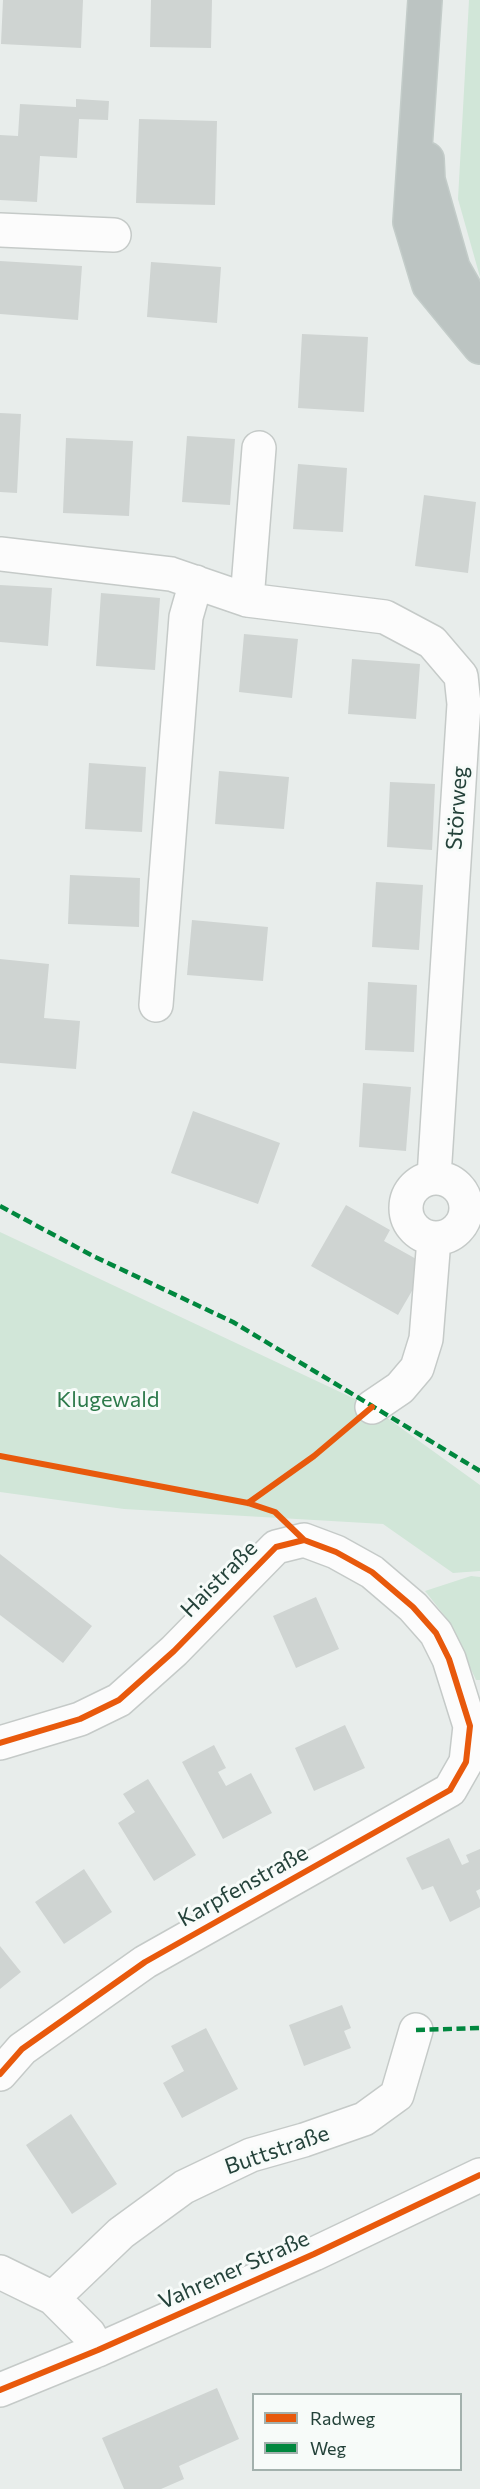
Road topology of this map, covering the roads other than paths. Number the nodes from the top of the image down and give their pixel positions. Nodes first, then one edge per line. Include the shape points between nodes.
1 (425, 0) edge
2 (421, 42) junction
3 (0, 230) edge
4 (114, 236) dead end
5 (480, 310) edge
6 (480, 347) edge
7 (259, 448) dead end
8 (0, 554) edge
9 (196, 582) junction
10 (247, 600) junction
11 (156, 1005) dead end
12 (434, 1177) junction
13 (434, 1239) junction
14 (372, 1407) dead end
15 (475, 1726) edge
16 (0, 1743) edge
17 (416, 2030) dead end
18 (0, 2074) edge
19 (480, 2175) edge
20 (0, 2272) edge
21 (53, 2298) junction
22 (98, 2350) junction
23 (0, 2390) edge

1 - 2 highway
2 - 5 highway via 428,180 453,268
2 - 6 highway via 410,222 429,285
3 - 4 street
7 - 10 street
8 - 9 street, Störweg via 171,574
9 - 10 street, Störweg
9 - 11 street via 186,617
10 - 12 street, Störweg via 385,617 432,642 461,676 464,704
12 - 13 street via 417,1183 406,1198 406,1216 417,1232
12 - 13 street via 450,1180 463,1192 467,1208 463,1224 450,1236
13 - 14 street via 426,1339 417,1368 400,1388
15 - 16 street, Haistraße via 436,1633 413,1607 372,1572 304,1540 276,1547 174,1651 119,1700 80,1719
15 - 18 street, Karpfenstraße via 466,1762 450,1790 145,1962 22,2049
17 - 21 street, Buttstraße via 397,2095 364,2119 251,2155 184,2187 121,2233
19 - 22 street, Vahrener Straße
20 - 21 street
21 - 22 street via 89,2334
22 - 23 street, Vahrener Straße

